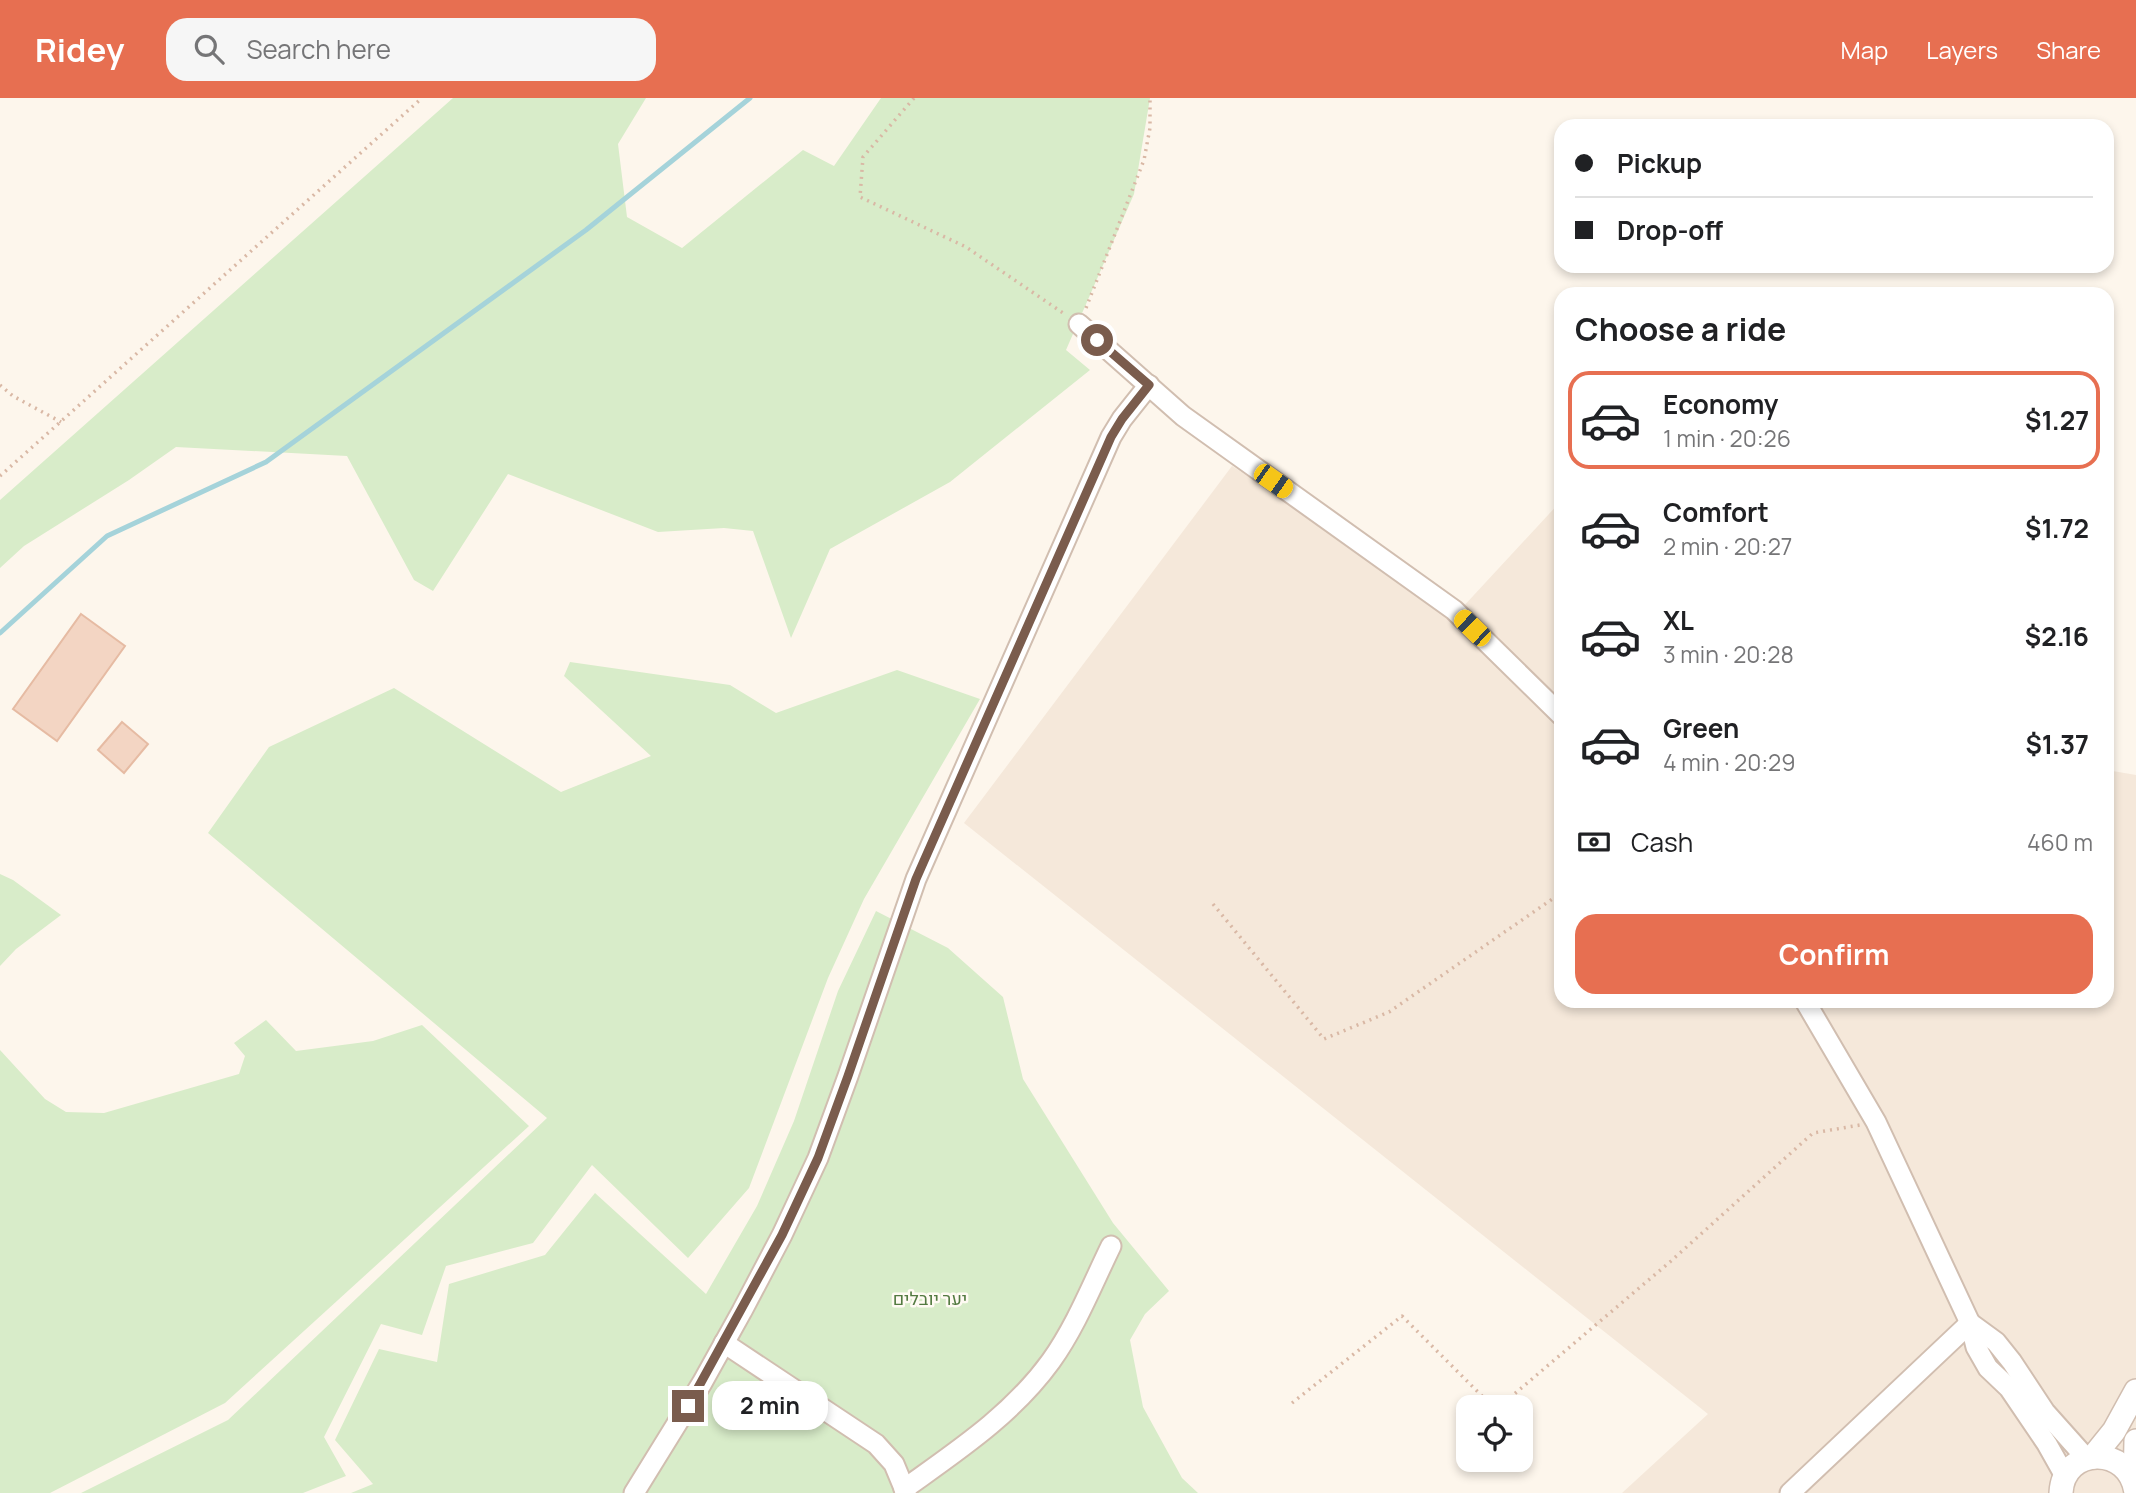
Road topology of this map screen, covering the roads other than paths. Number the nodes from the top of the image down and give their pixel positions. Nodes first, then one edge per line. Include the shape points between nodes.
1 (1079, 324) road end
2 (1149, 385) junction
3 (1554, 708) edge
4 (1809, 1008) edge
5 (1111, 1246) dead end
6 (1970, 1323) junction
7 (724, 1343) junction
8 (2136, 1391) edge
9 (2136, 1441) edge
10 (2090, 1458) junction
11 (2063, 1485) edge
12 (2135, 1488) edge
13 (905, 1491) edge
14 (634, 1493) edge
15 (1790, 1493) edge

1 - 2 street
2 - 3 street via 1183,415 1454,610
2 - 7 street via 1111,437 916,879 818,1158
4 - 6 street via 1876,1122
5 - 13 street via 1051,1362 983,1432
6 - 10 street via 1996,1342 2045,1412
6 - 11 street via 1989,1368 2009,1388 2047,1444
6 - 15 street
7 - 13 street via 876,1444 894,1464
7 - 14 street
8 - 10 street via 2114,1431
9 - 12 street
10 - 11 street via 2071,1467
10 - 12 street via 2112,1458 2121,1463

